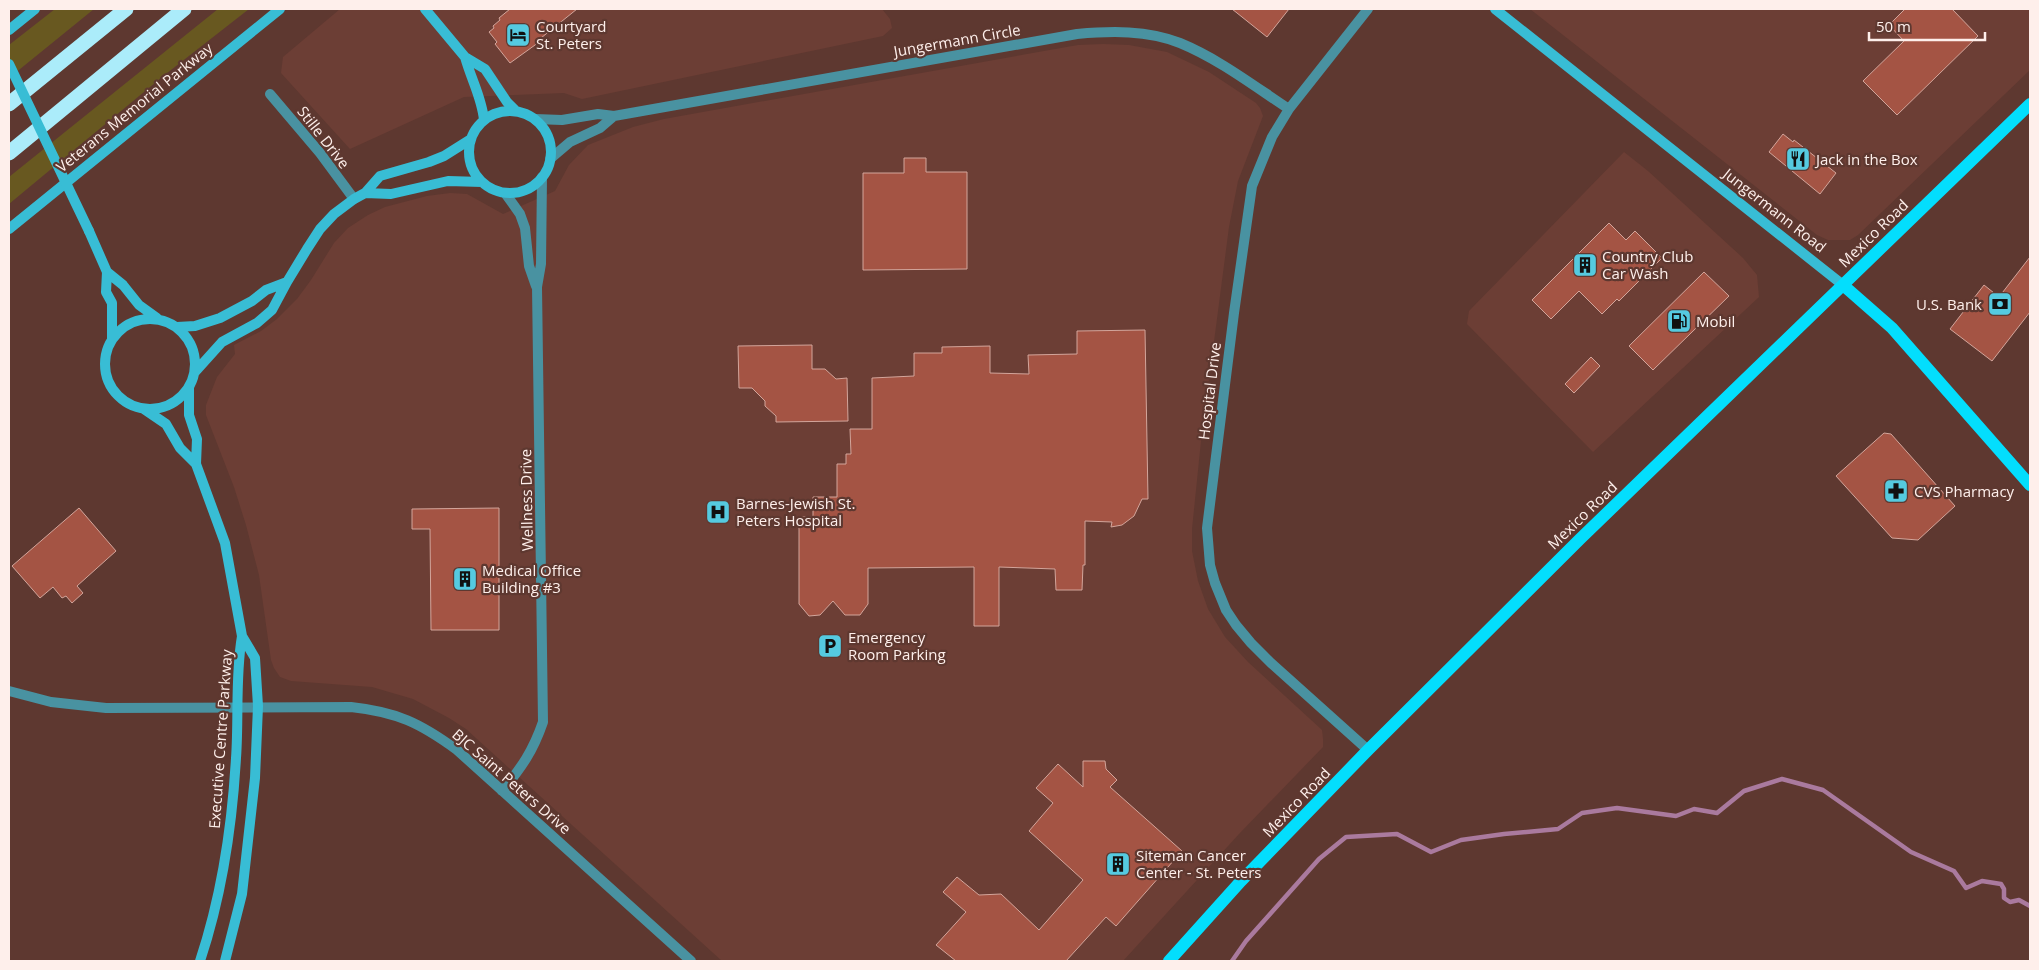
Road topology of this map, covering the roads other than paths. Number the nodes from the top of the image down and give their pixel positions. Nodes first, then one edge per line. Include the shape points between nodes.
1 (35, 9) edge
2 (126, 9) edge
3 (184, 9) edge
4 (280, 9) edge
5 (425, 9) edge
6 (1368, 9) edge
7 (1494, 9) edge
8 (9, 30) edge
9 (465, 58) junction
10 (9, 64) edge
11 (270, 94) dead end
12 (9, 104) edge
13 (2030, 104) edge
14 (1289, 109) junction
15 (516, 111) junction
16 (614, 116) junction
17 (535, 119) junction
18 (484, 120) junction
19 (471, 139) junction
20 (9, 154) edge
21 (550, 159) junction
22 (542, 177) junction
23 (482, 182) junction
24 (505, 192) junction
25 (365, 193) junction
26 (354, 199) junction
27 (9, 229) edge
28 (107, 272) junction
29 (287, 282) junction
30 (1842, 285) junction
31 (536, 287) junction
32 (156, 318) junction
33 (177, 327) junction
34 (112, 338) junction
35 (195, 372) junction
36 (189, 387) junction
37 (144, 408) junction
38 (196, 464) junction
39 (2030, 485) edge
40 (242, 636) junction
41 (9, 691) edge
42 (258, 706) junction
43 (236, 708) junction
44 (1368, 750) junction
45 (502, 791) junction
46 (200, 961) edge
47 (225, 961) edge
48 (691, 961) edge
49 (1169, 961) edge

1 - 8 street
2 - 12 highway
3 - 20 highway
4 - 27 street, Veterans Memorial Parkway
5 - 9 street
6 - 14 street, Hospital Drive
7 - 30 street, Jungermann Road
9 - 15 street via 485,69
9 - 18 street via 479,94
10 - 28 street, bridge
11 - 26 street, Stille Drive
13 - 30 main road, Mexico Road
14 - 16 street, Jungermann Circle via 1179,43 1139,34 1105,32 1077,34
14 - 44 street, Hospital Drive via 1272,137 1252,186 1207,528 1210,565 1226,610 1251,643
15 - 17 street
15 - 18 street via 498,112
16 - 17 street, Jungermann Circle via 598,114 562,120
16 - 21 street, Jungermann Circle via 600,128 570,142
17 - 21 street via 549,140
18 - 19 street
19 - 23 street via 470,162
19 - 25 street via 444,156 380,176
21 - 22 street
22 - 24 street via 527,189
22 - 31 street, Wellness Drive via 541,264
23 - 24 street
23 - 25 street via 448,180 391,194
24 - 31 street, Wellness Drive via 525,228 529,266
25 - 26 street
26 - 29 street via 320,229
28 - 32 street via 123,285 139,306
28 - 34 street via 106,292 112,304
29 - 33 street via 266,290 220,318 195,326
29 - 35 street via 272,310 257,323 222,342
30 - 39 main road, Jungermann Road via 1892,328
30 - 44 main road, Mexico Road
31 - 45 street, Wellness Drive via 543,722 521,769
32 - 33 street
32 - 34 street via 136,320
33 - 35 street via 190,341 194,351
34 - 37 street via 105,360 108,381 120,398
35 - 36 street
36 - 37 street via 170,405
36 - 38 street, Executive Centre Parkway via 189,415 197,439
37 - 38 street, Executive Centre Parkway via 166,424 180,448
38 - 40 street, Executive Centre Parkway via 225,544
40 - 42 street, Executive Centre Parkway via 255,658
40 - 43 street, Executive Centre Parkway via 237,664
41 - 43 street, BJC Saint Peters Drive via 51,702 106,708
42 - 43 street, BJC Saint Peters Drive
42 - 45 street, BJC Saint Peters Drive via 351,707 398,716 416,723 457,750
42 - 47 street, Executive Centre Parkway via 255,778 242,894
43 - 46 street, Executive Centre Parkway via 236,765 226,858
44 - 49 main road, Mexico Road via 1241,881
45 - 48 street, BJC Saint Peters Drive

